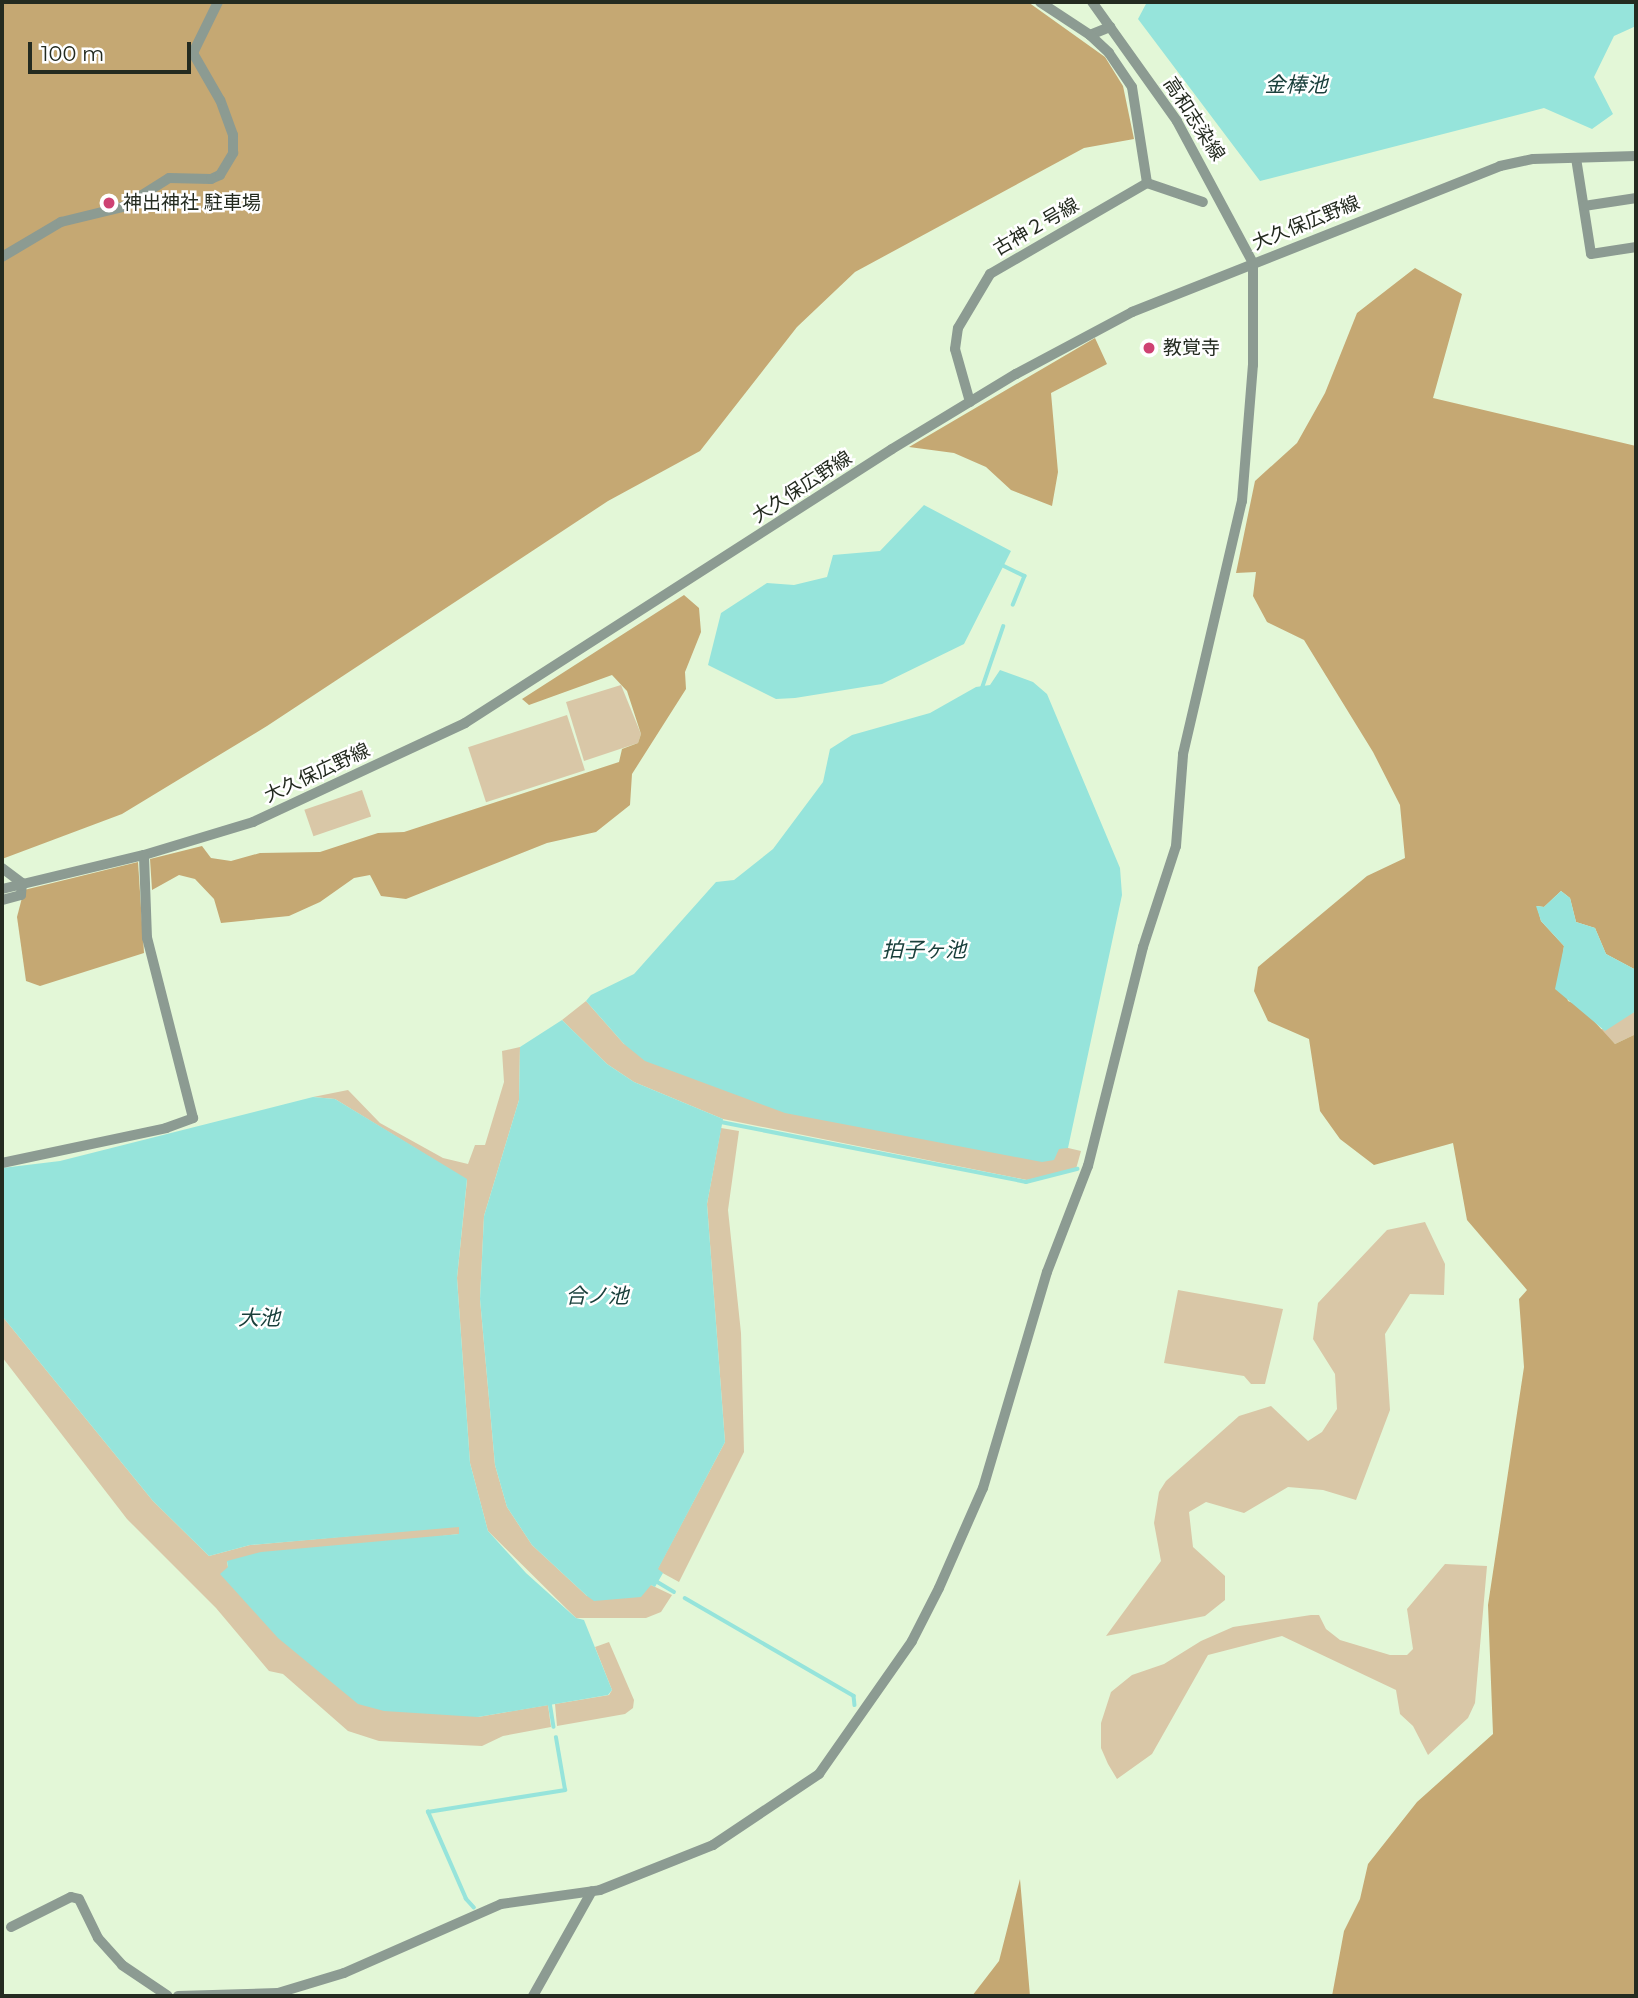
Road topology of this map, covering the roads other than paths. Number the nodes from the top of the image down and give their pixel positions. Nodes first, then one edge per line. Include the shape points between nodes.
1 (218, 2) edge
2 (1040, 2) edge
3 (1092, 2) edge
4 (1110, 27) junction
5 (1090, 35) junction
6 (1636, 156) edge
7 (1576, 158) junction
8 (1147, 183) junction
9 (1636, 198) edge
10 (1203, 202) dead end
11 (1584, 206) junction
12 (1636, 247) edge
13 (2, 257) edge
14 (1253, 263) junction
15 (970, 402) junction
16 (144, 855) junction
17 (2, 868) edge
18 (22, 883) junction
19 (2, 888) edge
20 (2, 900) edge
21 (2, 1163) edge
22 (592, 1891) junction
23 (10, 1927) dead end
24 (277, 1995) edge
25 (168, 1996) edge
26 (178, 1996) edge
27 (533, 1996) edge

1 - 13 street via 194,53 233,135 233,153 220,175 169,178 123,206 61,222
2 - 5 street
3 - 4 street, 高和志染線
4 - 5 street
4 - 14 street, 高和志染線 via 1177,121
5 - 8 street via 1109,53 1132,88
6 - 7 street, 大久保広野線
7 - 11 street
7 - 14 street, 大久保広野線 via 1533,159 1500,166
8 - 10 street
8 - 15 street, 古神２号線 via 990,274 958,328 955,349
9 - 11 street
11 - 12 street via 1591,254
14 - 15 street, 大久保広野線 via 1132,312
14 - 22 street via 1253,365 1242,501 1183,754 1176,846 1143,947 1088,1166 1044,1284 983,1488 912,1642 819,1774 713,1845
15 - 16 street, 大久保広野線 via 465,723 253,822
16 - 18 street, 大久保広野線
16 - 21 street via 147,938 194,1118 154,1131
17 - 18 street
18 - 19 street, 大久保広野線
18 - 20 street via 21,895
22 - 24 street via 501,1904 344,1973
22 - 27 street
23 - 25 street via 71,1897 79,1899 98,1938 122,1965
24 - 26 street

